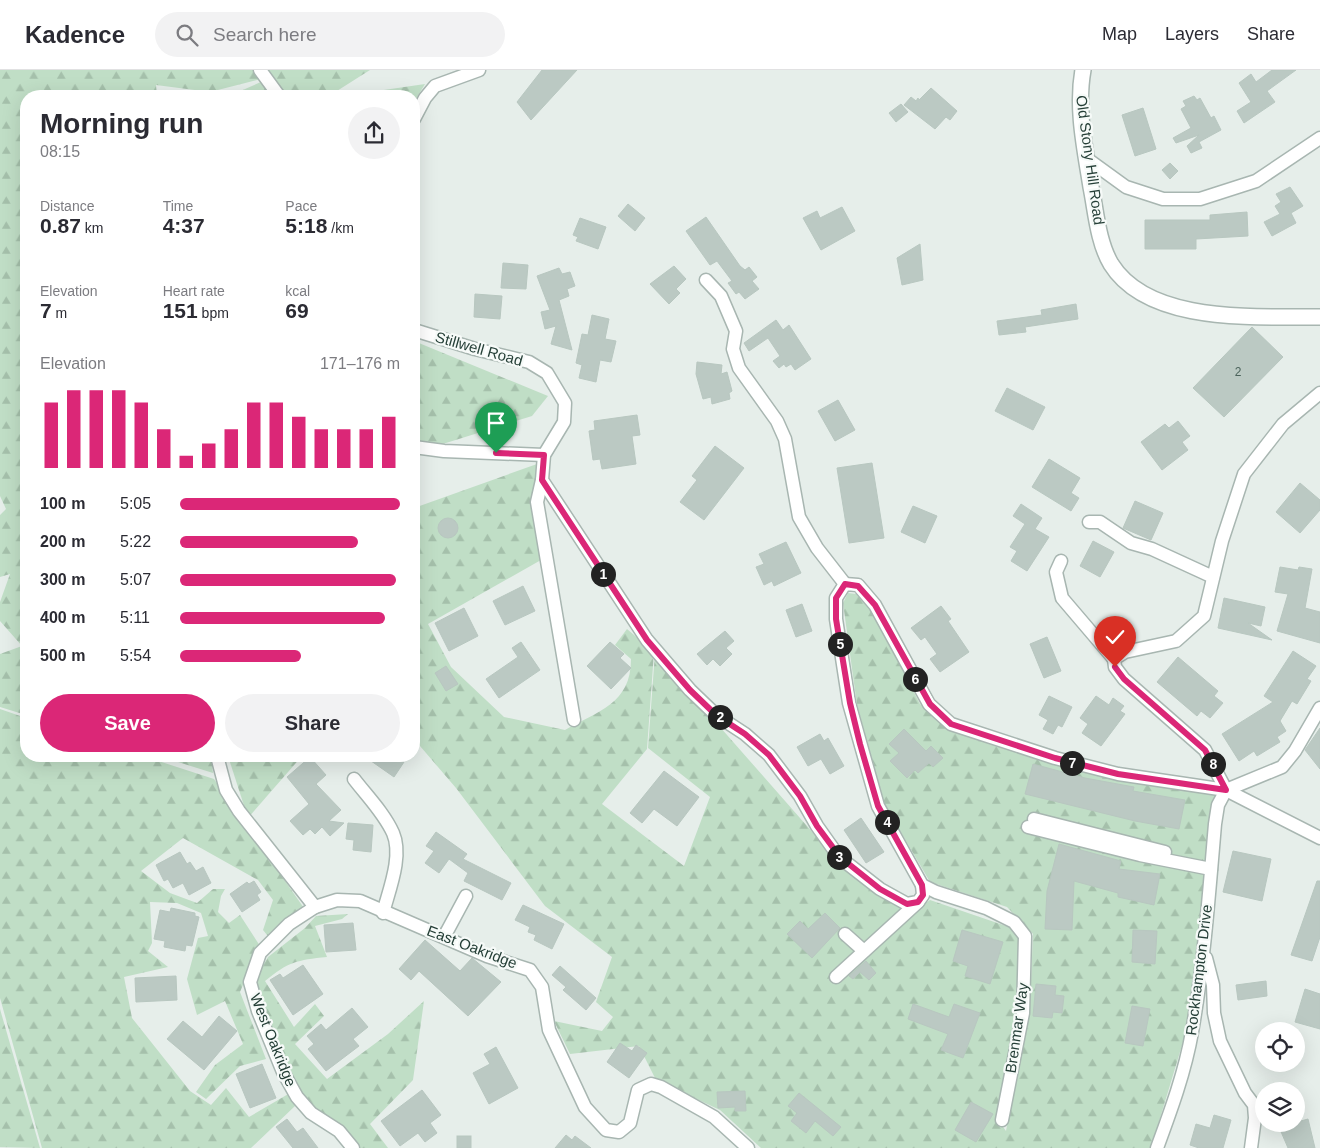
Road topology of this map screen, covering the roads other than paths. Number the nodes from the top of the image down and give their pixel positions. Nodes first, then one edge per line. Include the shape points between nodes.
1 (260, 70) edge
2 (479, 70) edge
3 (1083, 70) edge
4 (275, 90) edge
5 (420, 108) edge
6 (1318, 142) edge
7 (1086, 158) junction
8 (706, 280) dead end
9 (1320, 317) edge
10 (420, 332) edge
11 (1320, 393) edge
12 (420, 449) edge
13 (544, 455) junction
14 (542, 480) junction
15 (1088, 522) dead end
16 (1061, 560) dead end
17 (1213, 577) junction
18 (845, 584) junction
19 (1114, 659) junction
20 (1320, 708) edge
21 (574, 720) dead end
22 (219, 762) edge
23 (354, 779) dead end
24 (1226, 790) junction
25 (1031, 823) dead end
26 (1320, 838) edge
27 (1211, 869) junction
28 (922, 885) junction
29 (466, 896) dead end
30 (918, 902) junction
31 (315, 907) junction
32 (383, 913) junction
33 (845, 934) dead end
34 (444, 937) junction
35 (864, 951) junction
36 (1204, 951) junction
37 (836, 977) dead end
38 (1002, 1120) dead end
39 (354, 1148) edge
40 (748, 1148) edge
41 (1157, 1148) edge
42 (1251, 1148) edge

1 - 4 street
2 - 5 street via 435,86
3 - 7 street, Old Stony Hill Road via 1080,90
6 - 7 street via 1256,180 1200,200 1163,199 1126,187
7 - 9 street, Old Stony Hill Road via 1100,234 1110,262 1123,281 1157,300 1214,315
8 - 18 street via 721,296 736,330 733,350 739,368 777,421 785,439 799,517 817,548
10 - 13 street, Stillwell Road via 529,362 547,373 565,403 564,422
11 - 17 street via 1283,424 1244,474
12 - 13 street
13 - 14 street, Stillwell Road
14 - 21 street, Stillwell Road via 536,502
14 - 30 street via 647,640 690,690 716,715 769,755 840,857 887,893 907,904
15 - 17 street via 1100,522 1131,543 1152,549
16 - 19 street via 1056,572 1062,598
17 - 19 street via 1204,616 1190,629 1176,640 1126,652
18 - 24 street via 858,586 875,605 930,704 951,724 1055,758 1118,774
18 - 28 street via 836,598 836,619 860,744 878,806
19 - 24 street via 1115,667 1124,679 1205,750
20 - 24 street via 1282,767
22 - 31 street via 226,790 239,811
23 - 32 street via 394,834 396,857
24 - 26 street
24 - 27 street, Rockhampton Drive via 1218,805
25 - 27 street via 1163,852 1173,861
27 - 36 street, Rockhampton Drive
28 - 30 street via 923,895
28 - 38 street, Brenmar Way via 986,908 1014,922 1025,936 1023,1013
29 - 34 street
30 - 35 street
31 - 32 street, East Oakridge via 336,900 360,901
31 - 39 street, West Oakridge via 289,924 260,953 250,982 258,1011 296,1096 311,1113 339,1131
32 - 34 street, East Oakridge
33 - 35 street
34 - 40 street, East Oakridge via 530,970 542,987 549,1030 585,1107 606,1130 620,1132 630,1122 638,1090 651,1084 714,1118
35 - 37 street
36 - 41 street, Rockhampton Drive via 1192,1033 1177,1091
36 - 42 street via 1213,985 1220,1041 1254,1105

